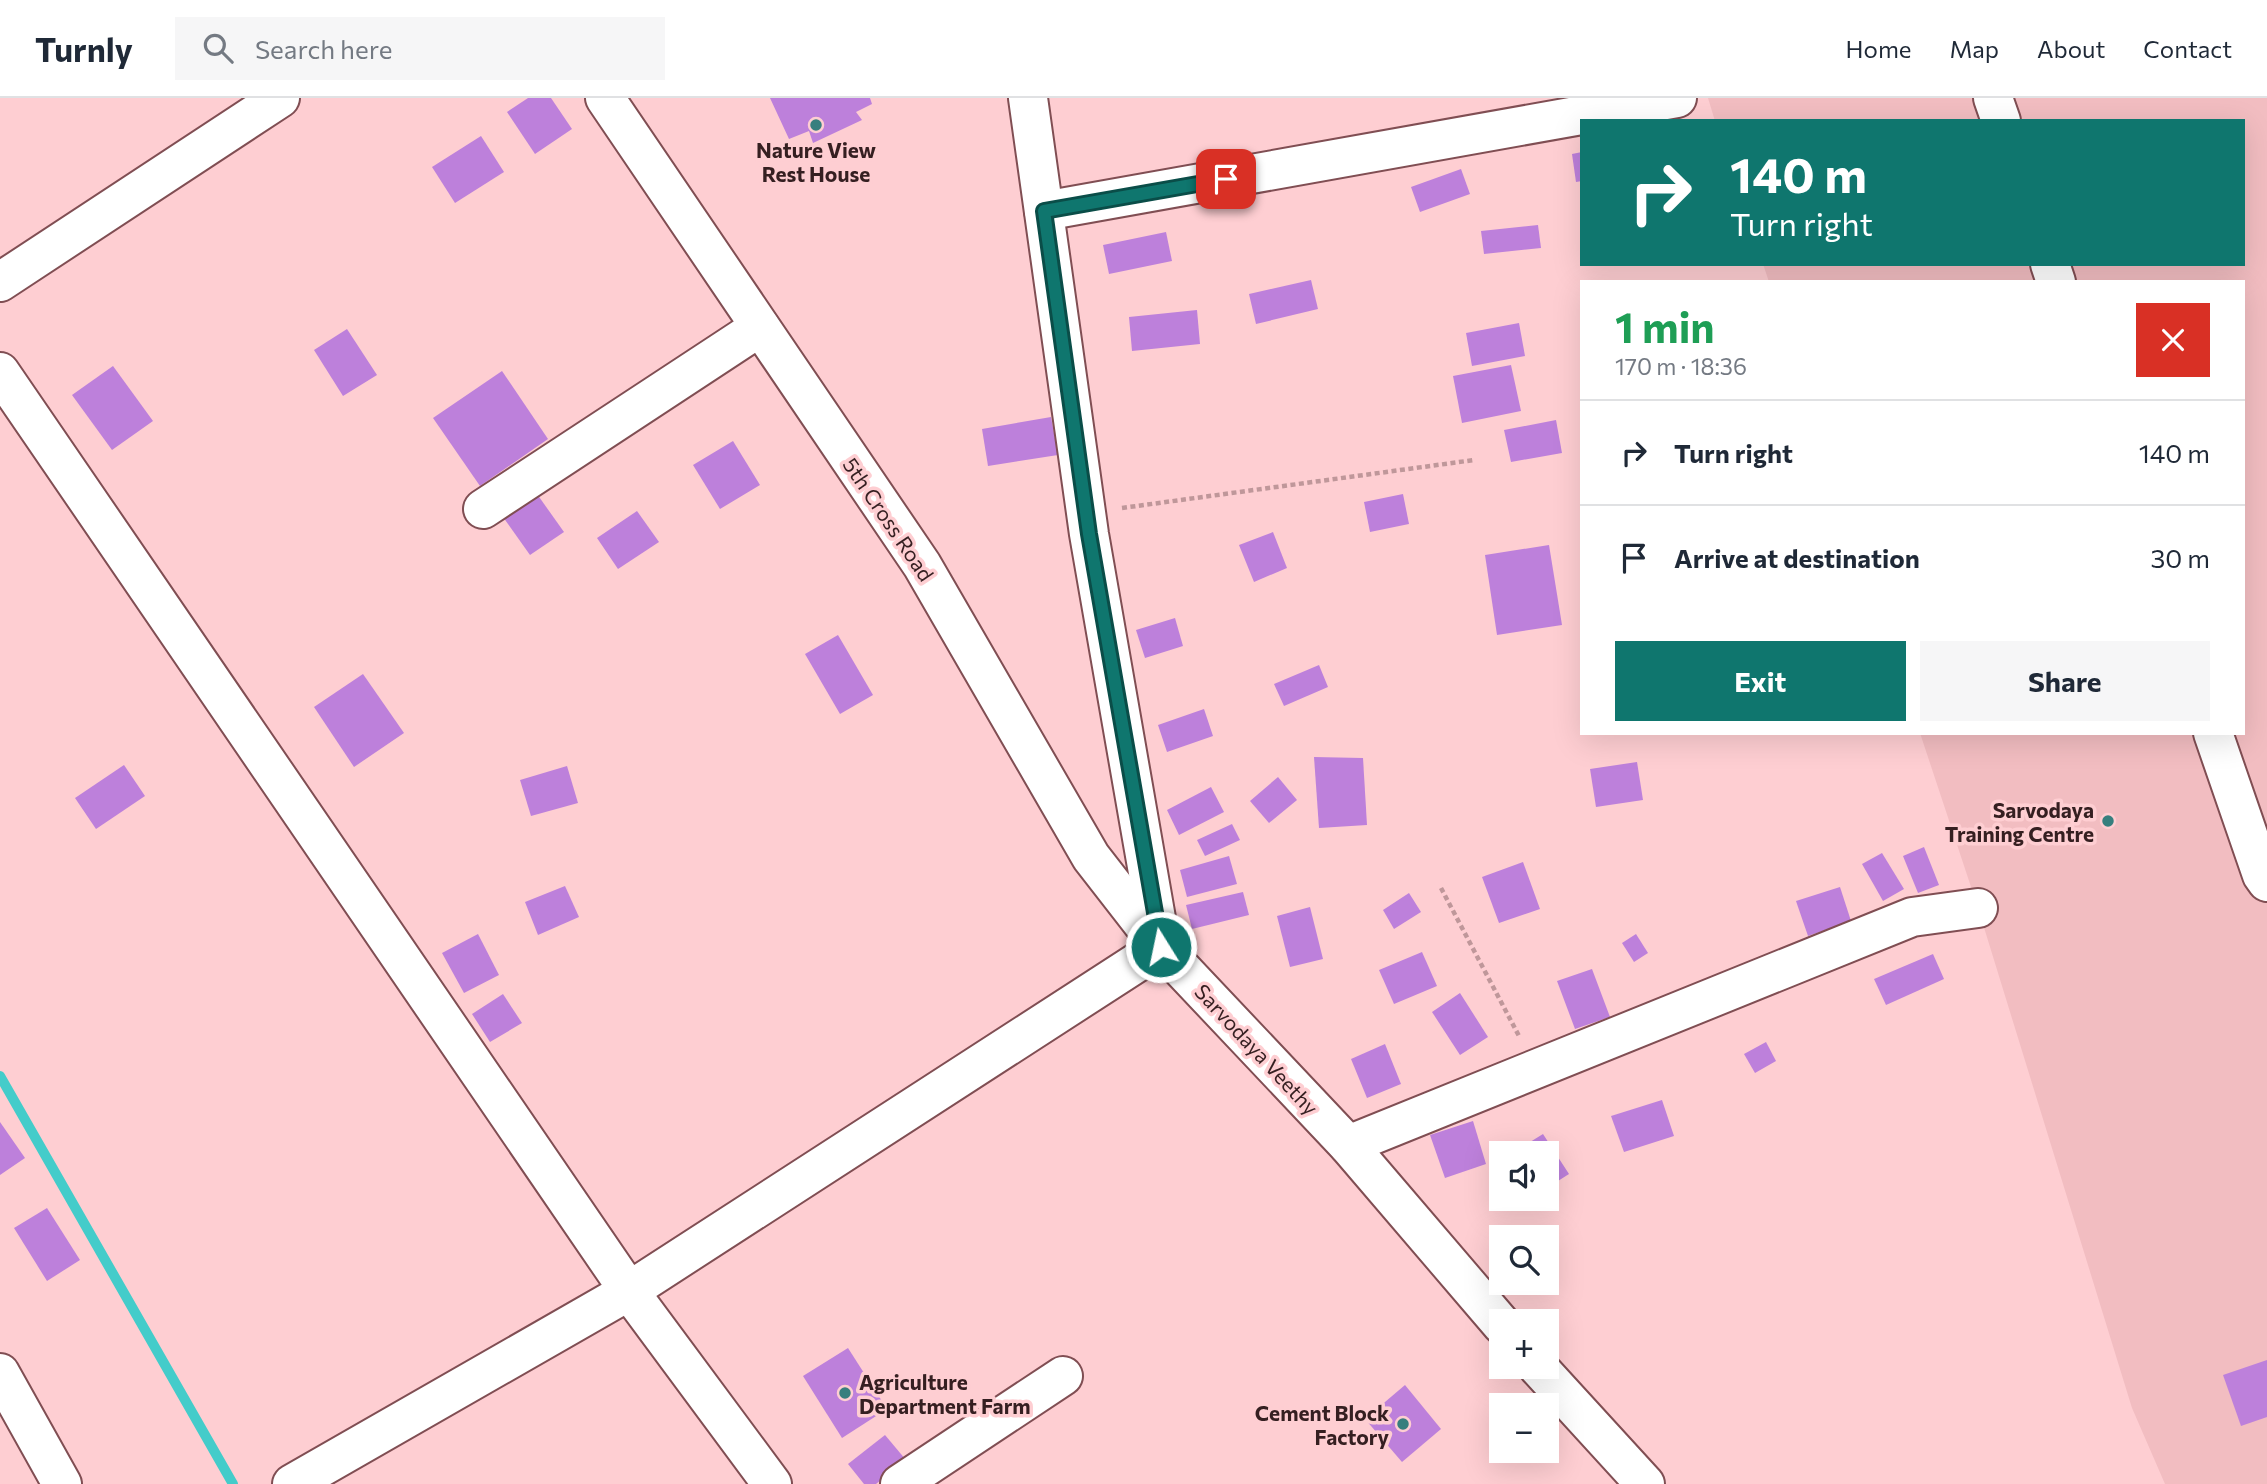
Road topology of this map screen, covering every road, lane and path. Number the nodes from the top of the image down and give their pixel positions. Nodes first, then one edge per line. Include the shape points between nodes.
1 (280, 98) edge
2 (605, 98) edge
3 (1028, 98) edge
4 (1677, 98) edge
5 (1993, 98) edge
6 (2000, 119) edge
7 (1044, 211) junction
8 (0, 282) edge
9 (760, 327) junction
10 (0, 372) edge
11 (1474, 460) dead end
12 (483, 509) dead end
13 (1086, 513) junction
14 (2214, 735) edge
15 (2267, 883) edge
16 (1441, 888) dead end
17 (1978, 908) dead end
18 (1161, 947) junction
19 (1536, 1068) junction
20 (1348, 1145) junction
21 (629, 1291) junction
22 (1489, 1310) edge
23 (0, 1373) edge
24 (1063, 1376) dead end
25 (1549, 1379) edge
26 (62, 1484) edge
27 (292, 1484) edge
28 (772, 1484) edge
29 (900, 1484) edge
30 (1645, 1484) edge

1 - 8 street
2 - 9 street, 5th Cross Road
3 - 7 street
4 - 7 street
5 - 6 street
7 - 13 street
9 - 12 street
9 - 18 street, 5th Cross Road via 922,565 1091,857
10 - 21 street
11 - 13 path
13 - 18 street
14 - 15 street
16 - 19 path
17 - 19 street via 1912,917
18 - 20 street, Sarvodaya Veethy
18 - 21 street
19 - 20 street
20 - 22 street, Sarvodaya Veethy
21 - 27 street
21 - 28 street
23 - 26 street
24 - 29 street
25 - 30 street

